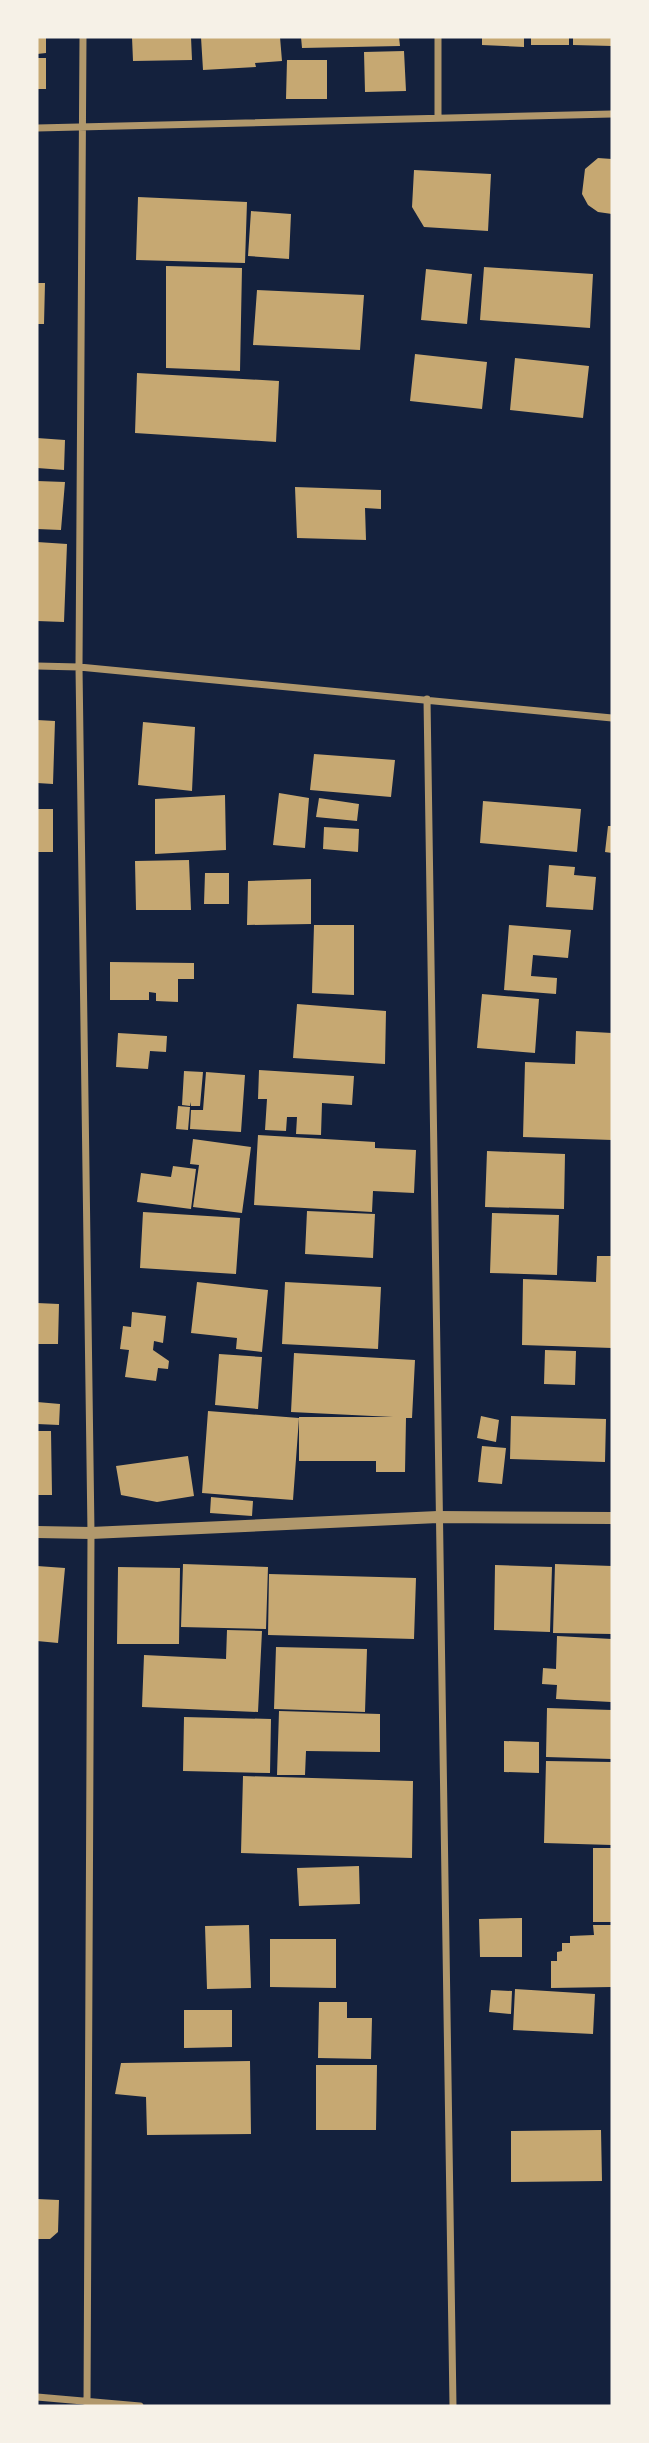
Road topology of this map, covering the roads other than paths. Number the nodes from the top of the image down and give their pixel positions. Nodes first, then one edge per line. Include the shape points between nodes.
1 (83, 37) edge
2 (438, 37) edge
3 (612, 114) edge
4 (438, 118) junction
5 (83, 127) junction
6 (37, 128) edge
7 (37, 666) edge
8 (79, 667) junction
9 (427, 699) junction
10 (612, 718) edge
11 (438, 1517) junction
12 (612, 1518) edge
13 (37, 1532) edge
14 (91, 1533) junction
15 (37, 2397) edge
16 (87, 2403) edge
17 (140, 2406) edge
18 (453, 2406) edge

1 - 5 street
2 - 4 street
3 - 4 street
4 - 5 street
5 - 6 street
5 - 8 street
7 - 8 street
8 - 9 street
8 - 14 street
9 - 10 street
9 - 11 street
11 - 12 street
11 - 14 street
11 - 18 street
13 - 14 street
14 - 16 street
15 - 16 street
16 - 17 street

